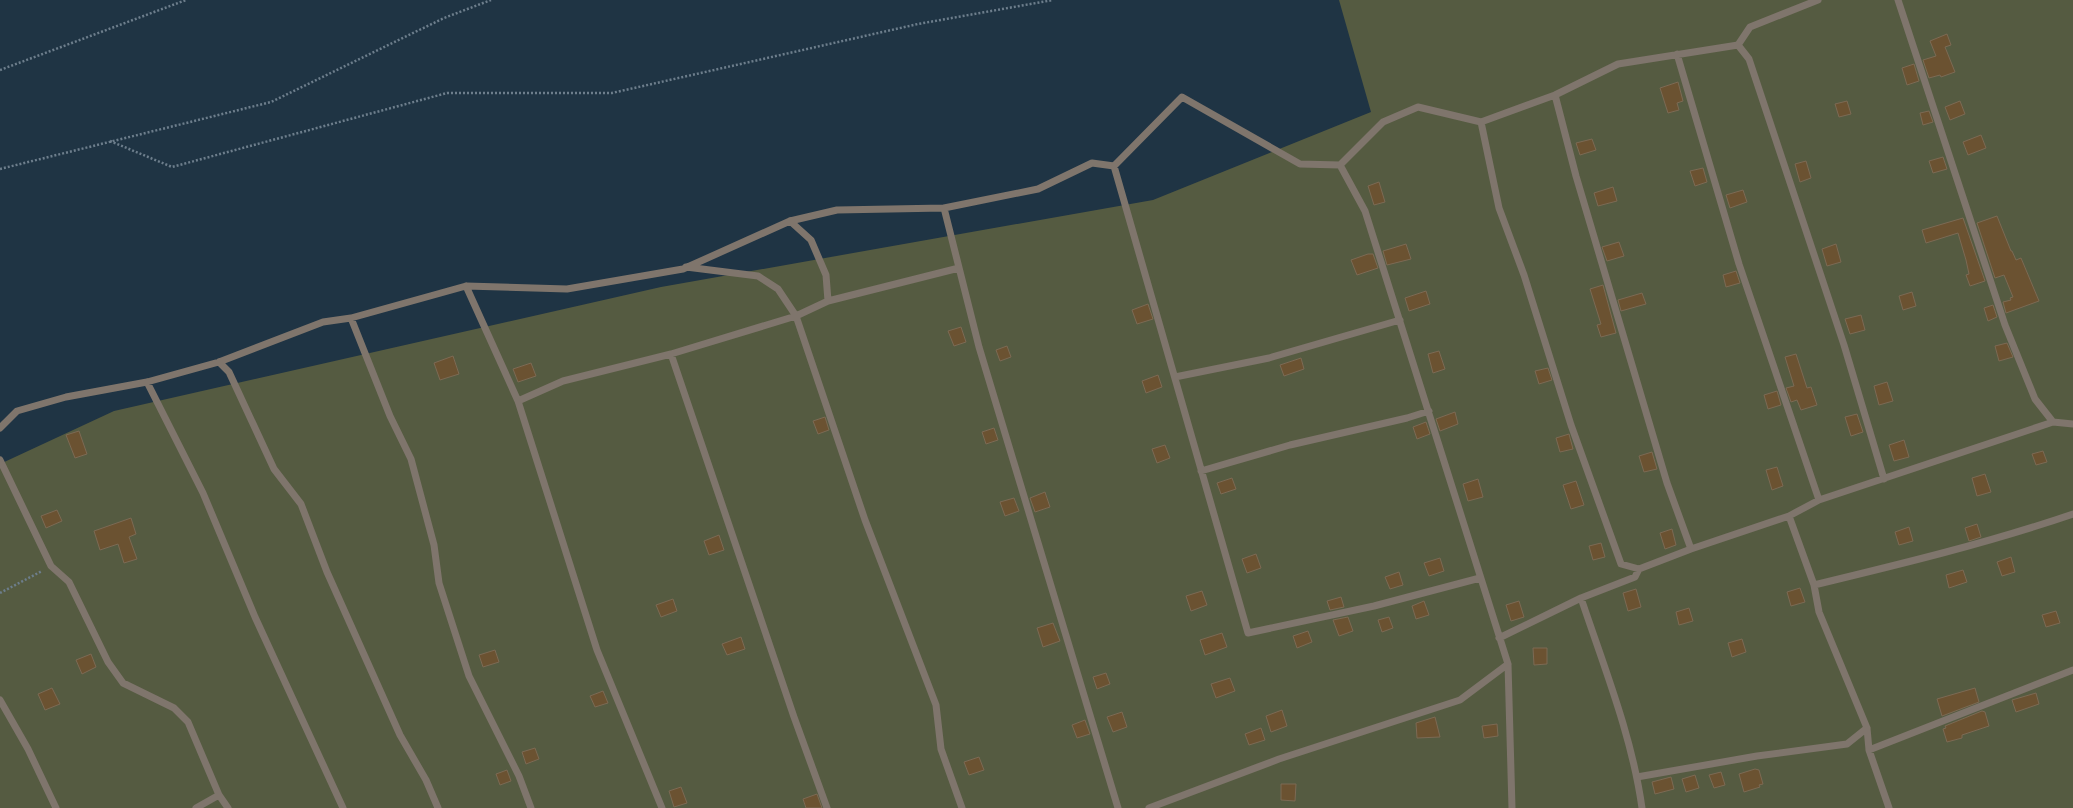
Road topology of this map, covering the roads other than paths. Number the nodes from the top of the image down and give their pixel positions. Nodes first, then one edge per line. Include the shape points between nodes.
1 (1818, 0) edge
2 (1898, 0) edge
3 (1738, 45) junction
4 (1677, 54) junction
5 (1555, 95) junction
6 (1481, 122) junction
7 (1340, 165) junction
8 (1114, 166) junction
9 (944, 208) junction
10 (790, 221) junction
11 (686, 267) junction
12 (959, 268) junction
13 (466, 286) junction
14 (828, 301) junction
15 (796, 316) junction
16 (351, 318) junction
17 (1400, 320) junction
18 (671, 354) junction
19 (219, 362) junction
20 (1175, 377) junction
21 (147, 382) junction
22 (518, 401) junction
23 (1429, 411) junction
24 (2053, 422) junction
25 (2073, 424) edge
26 (0, 428) edge
27 (0, 460) edge
28 (1201, 471) junction
29 (1884, 479) junction
30 (1819, 500) junction
31 (2073, 514) edge
32 (1789, 516) junction
33 (1691, 549) junction
34 (1639, 569) junction
35 (1480, 578) junction
36 (1814, 585) junction
37 (1581, 598) junction
38 (1499, 638) junction
39 (1508, 664) junction
40 (2073, 670) edge
41 (0, 700) edge
42 (1867, 728) junction
43 (1869, 750) junction
44 (1638, 777) junction
45 (219, 795) junction
46 (56, 808) edge
47 (196, 808) edge
48 (228, 808) edge
49 (343, 808) edge
50 (438, 808) edge
51 (531, 808) edge
52 (662, 808) edge
53 (826, 808) edge
54 (962, 808) edge
55 (1118, 808) edge
56 (1149, 808) edge
57 (1512, 808) edge
58 (1642, 808) edge
59 (1889, 808) edge

1 - 3 lane via 1750,27
2 - 24 lane via 2004,325 2036,399
3 - 4 lane
3 - 29 lane via 1749,59 1844,345
4 - 5 lane via 1618,64
4 - 30 lane via 1739,264
5 - 6 lane
5 - 33 lane via 1576,176 1665,475
6 - 7 lane via 1418,108 1384,122
6 - 34 lane via 1499,208 1524,275 1574,432 1621,564
7 - 8 lane via 1300,164 1182,97
7 - 17 lane via 1365,211
8 - 9 lane via 1092,163 1038,189
8 - 20 lane
9 - 10 lane via 837,210
9 - 12 lane
10 - 11 lane
10 - 14 lane via 811,240 826,275
11 - 13 lane via 567,289
11 - 15 lane via 758,276 778,289
12 - 14 lane
12 - 55 lane via 979,347
13 - 16 lane
13 - 22 lane
14 - 15 lane
15 - 18 lane
15 - 54 lane via 864,520 936,705 941,749
16 - 19 lane via 323,322
16 - 51 lane via 390,416 411,459 434,545 439,584 469,676 519,776
17 - 20 lane via 1270,358
17 - 23 lane
18 - 22 lane via 563,381
18 - 53 lane
19 - 21 lane
19 - 50 lane via 230,372 274,469 301,504 327,572 400,735 426,780
20 - 28 lane
21 - 26 lane via 66,397 18,411
21 - 49 lane via 203,493 255,617
22 - 52 lane via 597,650
23 - 28 lane via 1290,445
23 - 35 lane
24 - 25 lane
24 - 29 lane
27 - 45 lane via 51,566 69,582 108,662 123,683 174,708 188,722
28 - 35 lane via 1248,634 1374,606
29 - 30 lane
30 - 32 lane
31 - 36 lane via 2010,535
32 - 33 lane
32 - 36 lane
33 - 34 lane
34 - 37 lane via 1635,577
35 - 38 lane
36 - 42 lane via 1819,612
37 - 38 lane
37 - 44 lane via 1629,742
38 - 39 lane
39 - 56 lane via 1460,700 1279,759
39 - 57 lane
40 - 43 lane
41 - 46 lane via 28,749
42 - 43 lane
42 - 44 lane via 1847,744 1757,756
43 - 59 lane
44 - 58 lane
45 - 47 lane
45 - 48 lane

